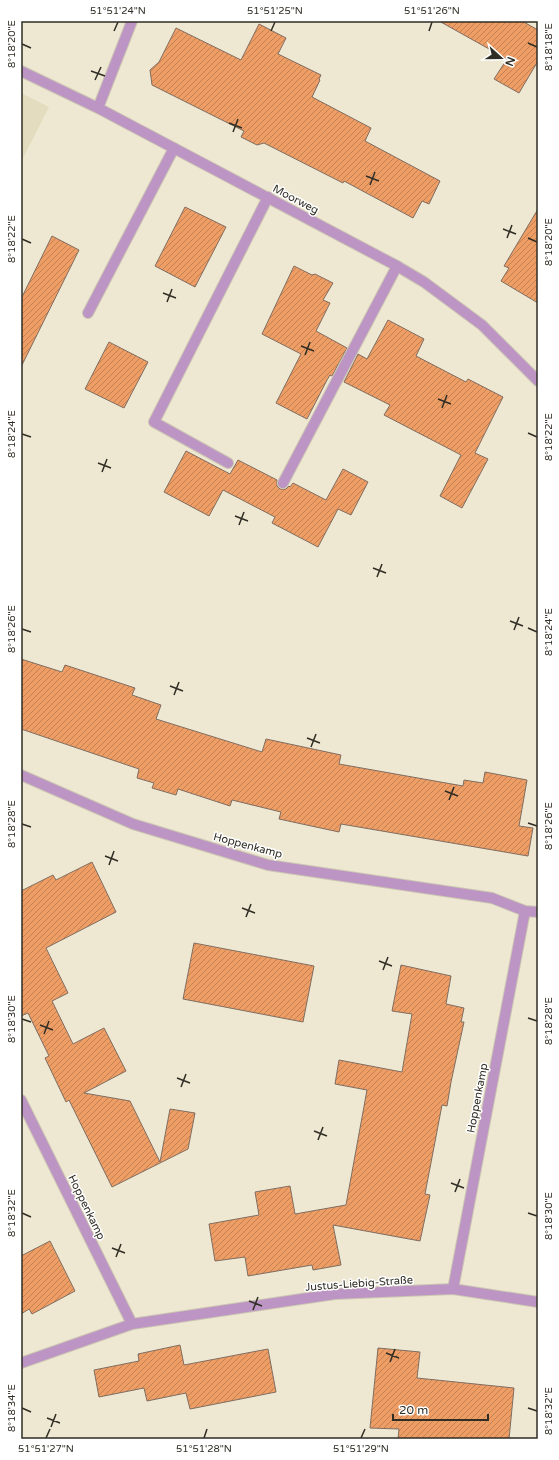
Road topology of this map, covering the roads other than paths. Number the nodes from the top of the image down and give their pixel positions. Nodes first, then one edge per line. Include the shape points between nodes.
1 (132, 21) edge
2 (21, 71) edge
3 (98, 108) junction
4 (174, 148) junction
5 (268, 197) junction
6 (398, 266) junction
7 (88, 313) dead end
8 (538, 381) edge
9 (228, 463) dead end
10 (283, 483) dead end
11 (21, 775) edge
12 (525, 911) junction
13 (538, 912) edge
14 (21, 1100) edge
15 (453, 1289) junction
16 (538, 1302) edge
17 (132, 1324) junction
18 (21, 1363) edge

1 - 3 street
2 - 3 street, Moorweg
3 - 4 street, Moorweg
4 - 5 street, Moorweg
4 - 7 street
5 - 6 street, Moorweg
5 - 9 street via 154,422
6 - 8 street, Moorweg via 482,324
6 - 10 street
11 - 12 street, Hoppenkamp via 133,824 268,865 492,898
12 - 13 street, Hoppenkamp
12 - 15 street, Hoppenkamp
14 - 17 street, Hoppenkamp
15 - 16 street, Justus-Liebig-Straße
15 - 17 street, Justus-Liebig-Straße via 335,1294
17 - 18 street, Justus-Liebig-Straße

